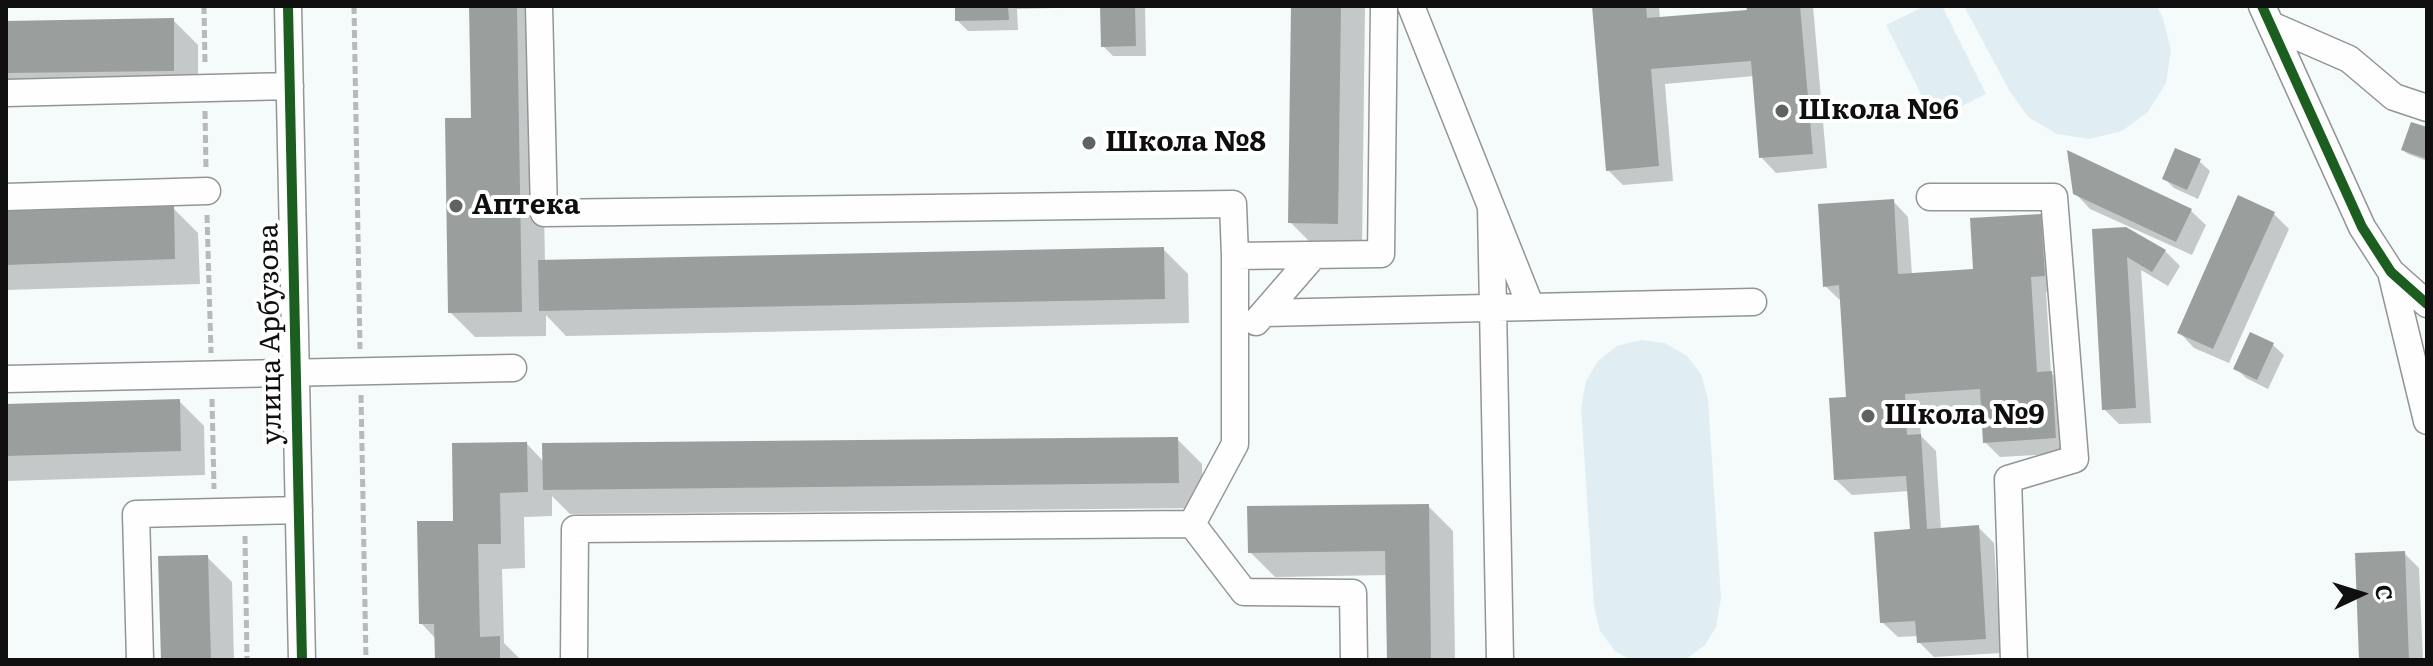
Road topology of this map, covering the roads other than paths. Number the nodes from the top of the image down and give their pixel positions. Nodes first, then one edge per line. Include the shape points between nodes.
1 (288, 6) edge
2 (539, 6) edge
3 (1384, 6) edge
4 (1411, 6) edge
5 (2266, 15) edge
6 (290, 86) junction
7 (6, 93) edge
8 (2427, 108) edge
9 (207, 191) road end
10 (6, 197) edge
11 (1930, 197) dead end
12 (1491, 207) junction
13 (1314, 255) junction
14 (1235, 256) junction
15 (2391, 272) junction
16 (1753, 302) dead end
17 (2427, 304) edge
18 (1531, 307) junction
19 (1493, 308) junction
20 (1264, 313) junction
21 (1235, 346) junction
22 (513, 368) dead end
23 (296, 373) junction
24 (6, 379) edge
25 (2427, 421) edge
26 (299, 510) junction
27 (1192, 524) junction
28 (140, 660) edge
29 (302, 660) edge
30 (574, 660) edge
31 (1354, 660) edge
32 (1500, 660) edge
33 (2014, 660) edge

1 - 6 street, улица Арбузова
2 - 14 street via 544,213 1233,204
3 - 13 street via 1381,254
4 - 12 street
5 - 8 street via 2349,59 2394,97
5 - 15 street via 2362,227
6 - 7 street
6 - 23 street, улица Арбузова
9 - 10 street
11 - 33 street via 2054,197 2075,459 2008,479
12 - 18 street
12 - 19 street
13 - 14 street
13 - 20 street
14 - 21 street
15 - 17 street
15 - 25 street
16 - 18 street
18 - 19 street
19 - 20 street
19 - 32 street
20 - 21 street
21 - 27 street via 1235,444
22 - 23 street
23 - 24 street
23 - 26 street, улица Арбузова
26 - 28 street via 136,514
26 - 29 street, улица Арбузова
27 - 30 street via 575,529
27 - 31 street via 1244,592 1353,593

